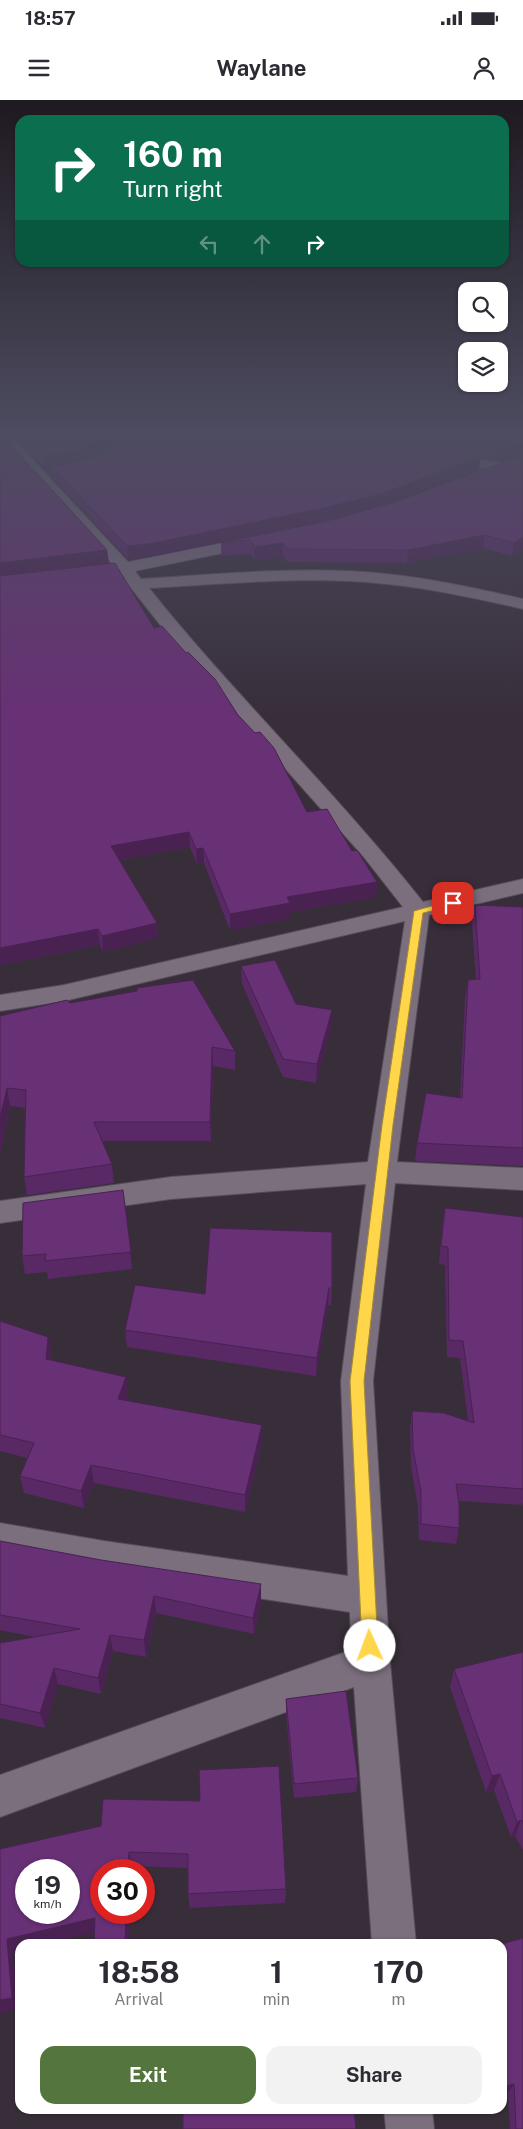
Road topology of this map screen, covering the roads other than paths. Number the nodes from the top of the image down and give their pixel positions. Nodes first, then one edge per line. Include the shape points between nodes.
1 (92, 528) edge
2 (271, 538) edge
3 (88, 573) edge
4 (130, 576) junction
5 (523, 604) edge
6 (523, 886) edge
7 (418, 911) junction
8 (0, 1003) edge
9 (382, 1172) junction
10 (523, 1179) edge
11 (0, 1212) edge
12 (0, 1540) edge
13 (368, 1596) junction
14 (371, 1662) junction
15 (0, 1796) edge
16 (394, 1939) edge
17 (408, 2114) edge
18 (410, 2129) edge

1 - 4 street
2 - 4 street
3 - 4 street
4 - 5 street via 365,577 457,589
4 - 7 street via 190,651 372,851
6 - 7 street
7 - 8 street via 64,993
7 - 9 street
9 - 10 street
9 - 11 street via 171,1188
9 - 13 street via 357,1381
12 - 13 street
13 - 14 street
14 - 15 street
14 - 16 street
17 - 18 street

